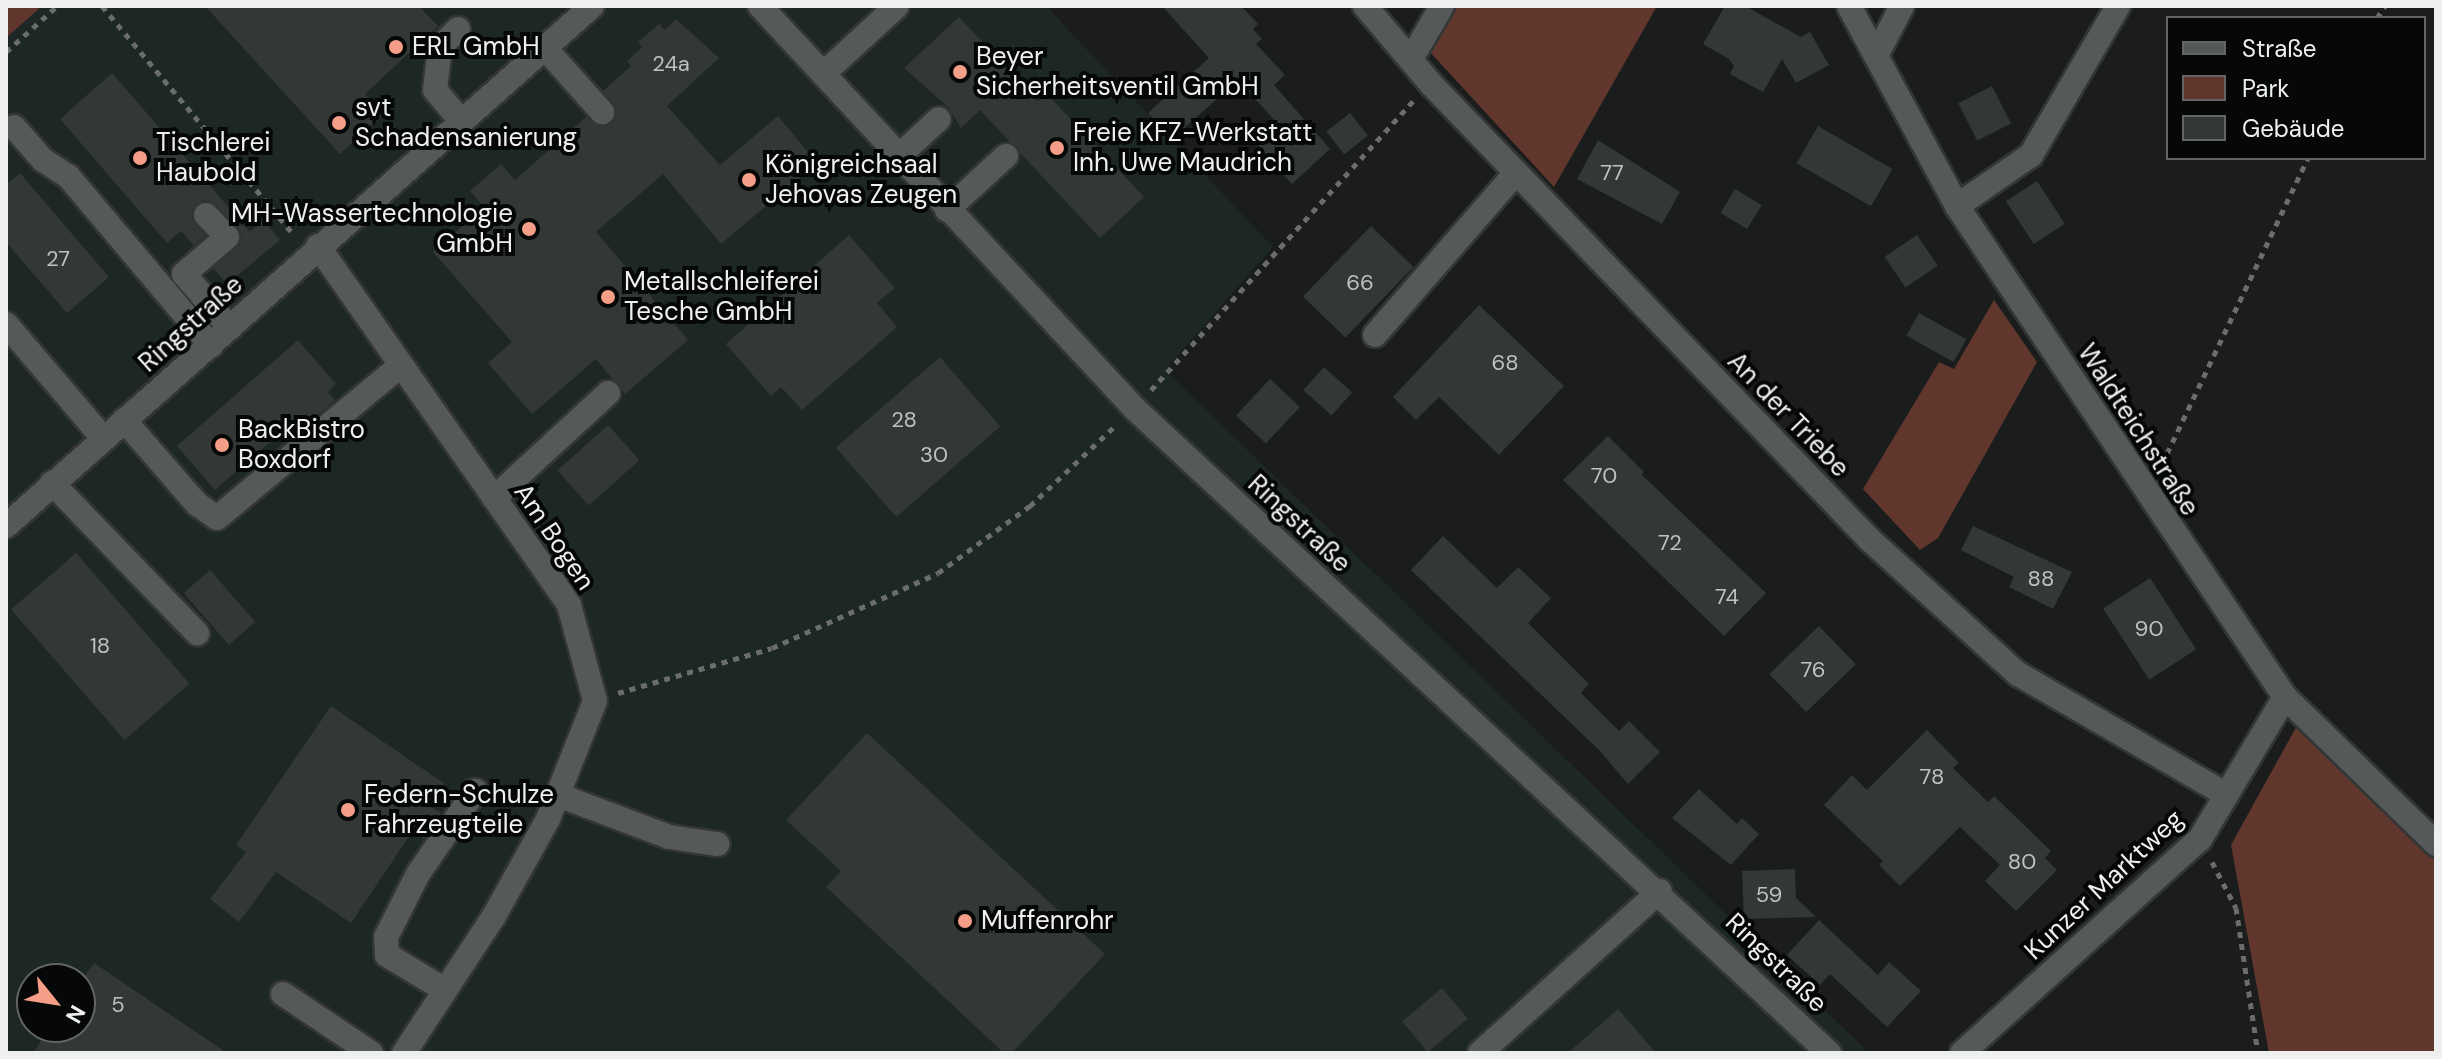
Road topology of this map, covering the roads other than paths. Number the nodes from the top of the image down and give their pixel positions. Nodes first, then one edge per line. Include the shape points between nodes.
1 (760, 6) edge
2 (897, 6) edge
3 (1365, 6) edge
4 (1442, 6) edge
5 (1849, 6) edge
6 (1902, 6) edge
7 (2118, 6) edge
8 (587, 8) edge
9 (458, 29) dead end
10 (545, 48) junction
11 (1877, 54) junction
12 (1411, 59) junction
13 (823, 74) junction
14 (602, 112) dead end
15 (939, 119) dead end
16 (461, 121) junction
17 (14, 127) dead end
18 (899, 156) junction
19 (1006, 156) dead end
20 (1516, 173) junction
21 (1957, 206) junction
22 (947, 210) junction
23 (206, 215) dead end
24 (314, 250) junction
25 (6, 324) edge
26 (230, 328) junction
27 (1375, 335) dead end
28 (211, 346) junction
29 (401, 365) junction
30 (608, 393) dead end
31 (124, 420) junction
32 (103, 438) junction
33 (52, 483) junction
34 (494, 498) junction
35 (6, 526) edge
36 (197, 633) dead end
37 (2285, 697) junction
38 (475, 791) dead end
39 (558, 795) junction
40 (2227, 795) junction
41 (717, 844) dead end
42 (2436, 844) edge
43 (1660, 891) junction
44 (445, 990) junction
45 (283, 994) dead end
46 (371, 1053) edge
47 (404, 1053) edge
48 (1480, 1053) edge
49 (1829, 1053) edge
50 (1962, 1053) edge

1 - 13 street, Ringstraße
2 - 13 street
3 - 12 street, An der Triebe
4 - 12 street
5 - 11 street, Waldteichstraße
6 - 11 street
7 - 21 street via 2031,155
8 - 10 street, Ringstraße
9 - 16 street via 440,47 435,90
10 - 14 street
10 - 16 street, Ringstraße
11 - 21 street, Waldteichstraße
12 - 20 street, An der Triebe
13 - 18 street, Ringstraße
15 - 18 street
16 - 24 street, Ringstraße
17 - 28 street via 43,160 68,176
18 - 22 street, Ringstraße
19 - 22 street
20 - 27 street
20 - 40 street, An der Triebe via 1870,540 2018,674
21 - 37 street, Waldteichstraße
22 - 43 street, Ringstraße via 1135,409
23 - 26 street via 227,237 184,274
24 - 26 street, Ringstraße
24 - 29 street, Am Bogen
25 - 32 street
26 - 28 street, Ringstraße
28 - 31 street, Ringstraße
29 - 31 street via 217,518 197,504
29 - 34 street, Am Bogen
30 - 34 street
31 - 32 street, Ringstraße
32 - 33 street, Ringstraße
33 - 35 street, Ringstraße
33 - 36 street
34 - 39 street, Am Bogen via 569,605 595,701
37 - 40 street, Kunzer Marktweg
37 - 42 street, Waldteichstraße
38 - 44 street via 418,874 386,937 387,955
39 - 41 street via 669,837
39 - 44 street via 494,916
40 - 50 street, Kunzer Marktweg via 2200,839
43 - 48 street
43 - 49 street, Ringstraße
44 - 47 street
45 - 46 street

